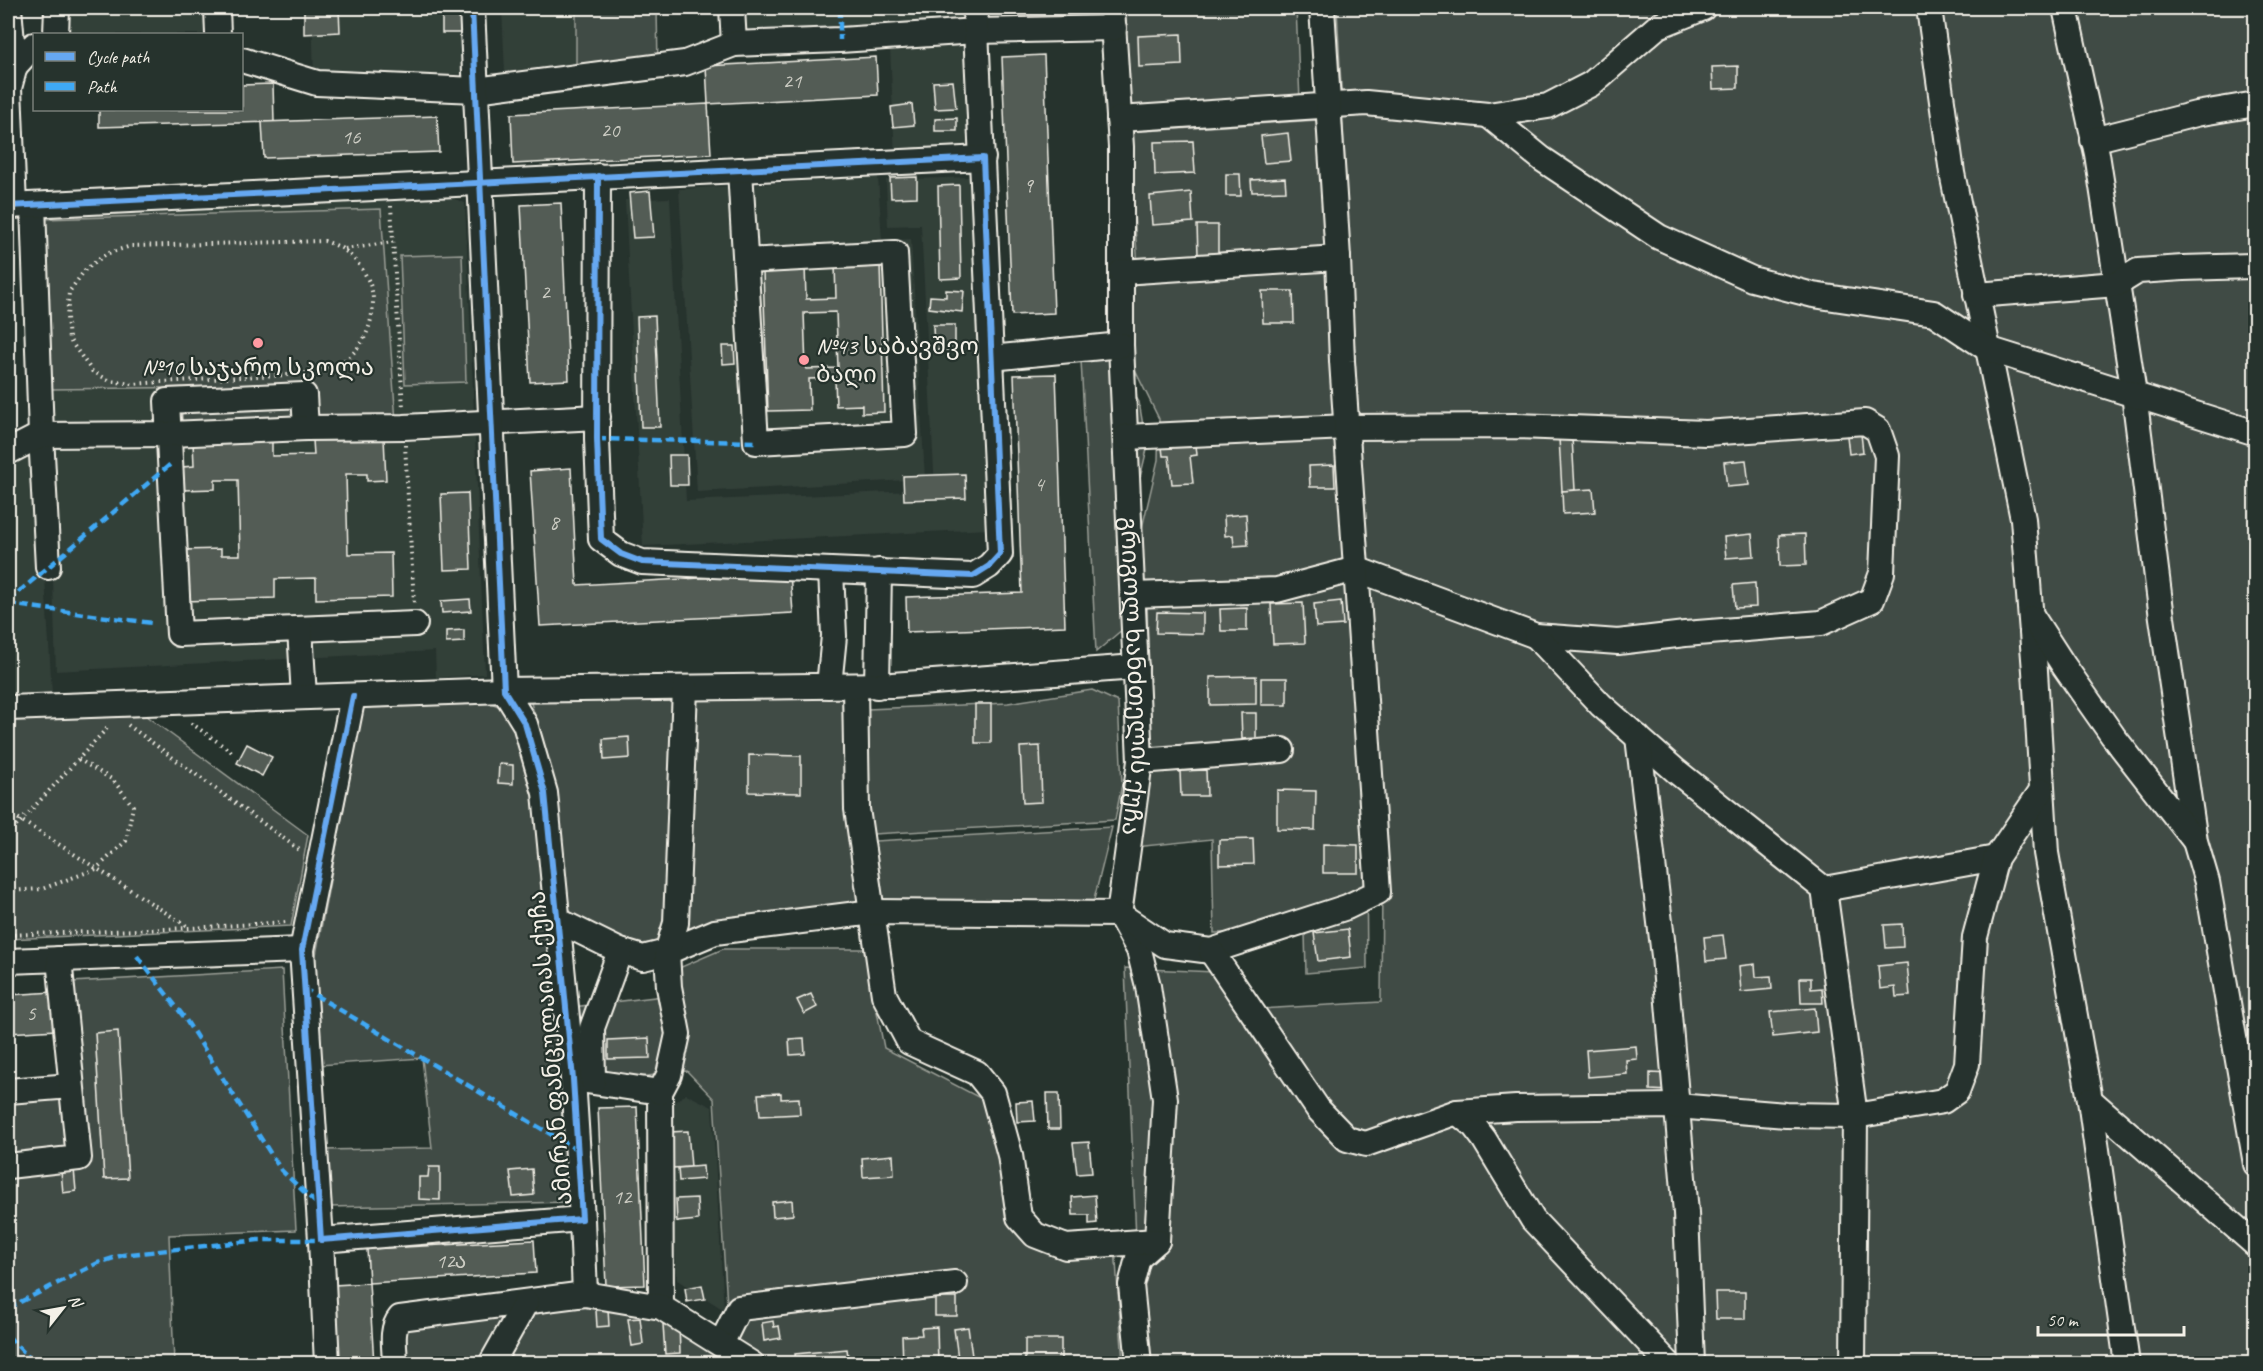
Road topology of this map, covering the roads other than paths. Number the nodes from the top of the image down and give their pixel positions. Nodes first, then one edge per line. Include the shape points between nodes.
1 (9, 8) edge
2 (57, 8) edge
3 (217, 8) edge
4 (472, 8) edge
5 (732, 8) edge
6 (1322, 8) edge
7 (1703, 8) edge
8 (1929, 8) edge
9 (2065, 8) edge
10 (1113, 18) edge
11 (976, 19) edge
12 (57, 33) edge
13 (218, 33) edge
14 (734, 44) junction
15 (29, 50) edge
16 (243, 60) edge
17 (476, 90) junction
18 (2256, 104) edge
19 (1327, 107) junction
20 (9, 110) edge
21 (1488, 115) junction
22 (1119, 120) junction
23 (2093, 140) junction
24 (983, 158) junction
25 (740, 170) junction
26 (598, 176) junction
27 (480, 182) junction
28 (18, 206) edge
29 (1338, 258) junction
30 (745, 261) junction
31 (2252, 267) dead end
32 (1121, 272) junction
33 (2117, 284) junction
34 (1976, 295) junction
35 (1121, 345) junction
36 (1988, 349) junction
37 (991, 358) junction
38 (2134, 394) junction
39 (598, 417) junction
40 (491, 423) junction
41 (1348, 427) junction
42 (306, 428) junction
43 (2256, 433) edge
44 (170, 434) junction
45 (41, 435) junction
46 (1126, 437) junction
47 (8, 452) edge
48 (48, 567) dead end
49 (1356, 569) junction
50 (831, 571) junction
51 (879, 571) junction
52 (1133, 595) junction
53 (2031, 614) junction
54 (415, 624) dead end
55 (300, 629) junction
56 (1536, 636) junction
57 (1136, 667) junction
58 (829, 686) junction
59 (866, 686) junction
60 (685, 688) junction
61 (504, 690) junction
62 (353, 696) junction
63 (304, 697) junction
64 (8, 708) edge
65 (1638, 737) junction
66 (1282, 750) dead end
67 (1140, 761) junction
68 (2042, 790) junction
69 (2195, 842) junction
70 (1996, 858) junction
71 (1824, 889) junction
72 (873, 912) junction
73 (1119, 914) junction
74 (559, 921) junction
75 (302, 950) junction
76 (620, 951) junction
77 (1211, 951) junction
78 (667, 952) junction
79 (59, 959) junction
80 (8, 961) edge
81 (583, 1080) junction
82 (71, 1086) junction
83 (8, 1091) edge
84 (660, 1092) junction
85 (2090, 1100) junction
86 (1677, 1106) junction
87 (1457, 1112) junction
88 (1855, 1116) junction
89 (2256, 1164) edge
90 (8, 1166) edge
91 (582, 1219) junction
92 (321, 1240) junction
93 (1157, 1240) junction
94 (2256, 1245) edge
95 (955, 1283) dead end
96 (585, 1294) junction
97 (526, 1302) junction
98 (662, 1307) junction
99 (721, 1344) junction
100 (327, 1364) edge
101 (395, 1364) edge
102 (491, 1364) edge
103 (752, 1364) edge
104 (1139, 1364) edge
105 (1669, 1364) edge
106 (1692, 1364) edge
107 (1853, 1364) edge
108 (2127, 1364) edge

1 - 15 street via 12,42
2 - 12 street
3 - 13 street
4 - 17 street
5 - 14 street
6 - 19 street
7 - 21 street via 1658,26 1591,84 1548,106
8 - 34 street via 1952,173
9 - 23 street
10 - 11 street
10 - 22 street, გრიგოლ ხანძთელის ქუჩა
11 - 14 street via 840,40
11 - 24 street
14 - 17 street via 684,63
15 - 20 street via 15,66
16 - 17 street via 317,83
17 - 27 street
18 - 23 street via 2196,114
19 - 21 street via 1366,103
19 - 22 street
19 - 29 street
20 - 28 street
21 - 36 street via 1542,159 1659,237 1752,279 1813,295 1934,314
22 - 32 street, გრიგოლ ხანძთელის ქუჩა
23 - 33 street
24 - 25 street
24 - 37 street
25 - 26 street
25 - 30 street
26 - 27 street
26 - 39 street
27 - 28 street
27 - 40 street
28 - 45 street
29 - 32 street
29 - 41 street
30 - 30 street via 756,442 905,434 895,253
31 - 33 street via 2138,271
32 - 35 street, გრიგოლ ხანძთელის ქუჩა
33 - 34 street
33 - 38 street
34 - 36 street
35 - 37 street
35 - 46 street, გრიგოლ ხანძთელის ქუჩა
36 - 38 street
36 - 53 street via 2023,519
37 - 51 street via 1000,554 973,576
38 - 43 street
38 - 69 street
39 - 40 street
39 - 50 street via 601,539 621,555 642,562
40 - 42 street
40 - 61 street
41 - 46 street
41 - 49 street
41 - 56 street via 1517,426 1706,433 1864,422 1878,430 1887,456 1882,573 1872,600 1821,623 1618,642
42 - 44 street
42 - 44 street via 304,395 167,401
44 - 45 street
44 - 55 street via 179,634
45 - 47 street
45 - 48 street
46 - 52 street, გრიგოლ ხანძთელის ქუჩა
49 - 52 street via 1276,590
49 - 56 street
49 - 77 street via 1378,892 1347,907
50 - 51 street
50 - 58 street via 834,636
51 - 59 street
52 - 57 street, გრიგოლ ხანძთელის ქუჩა
53 - 68 street
53 - 69 street via 2113,736
54 - 55 street
55 - 63 street
56 - 65 street via 1601,705
57 - 59 street
57 - 67 street, გრიგოლ ხანძთელის ქუჩა
58 - 59 street
58 - 60 street
59 - 72 street via 857,809
60 - 61 street
60 - 78 street via 676,922
61 - 62 street
61 - 74 street, ამირან ფანცულაიას ქუჩა via 525,724 545,794
62 - 63 street
62 - 75 street
63 - 64 street
65 - 71 street
65 - 86 street
66 - 67 street
67 - 73 street, გრიგოლ ხანძთელის ქუჩა
68 - 70 street
68 - 85 street via 2046,853
69 - 89 street via 2207,882
70 - 71 street
70 - 88 street via 1975,937 1967,1064 1957,1091 1943,1101
71 - 88 street
72 - 73 street
72 - 78 street via 715,932
72 - 93 street via 884,994 909,1042 977,1073 993,1093 1011,1155 1019,1217 1035,1235 1066,1247
73 - 77 street via 1165,945
73 - 93 street via 1138,950 1148,986 1165,1099
74 - 76 street
74 - 81 street, ამირან ფანცულაიას ქუჩა
75 - 79 street
75 - 92 street
76 - 78 street via 642,958
76 - 81 street via 592,1028
77 - 87 street via 1318,1109 1347,1139 1366,1144
78 - 84 street via 678,1035 669,1075
79 - 80 street
79 - 82 street
81 - 84 street
81 - 91 street, ამირან ფანცულაიას ქუჩა
82 - 83 street
82 - 90 street via 79,1158
84 - 98 street
85 - 94 street
85 - 108 street
86 - 87 street
86 - 88 street
86 - 106 street
87 - 105 street via 1484,1139 1533,1220
88 - 107 street
91 - 92 street, ამირან ფანცულაიას ქუჩა
91 - 96 street
92 - 100 street
93 - 104 street via 1138,1258 1131,1285
95 - 99 street via 739,1308
96 - 97 street
96 - 98 street
97 - 101 street via 400,1318 394,1330
97 - 102 street
98 - 99 street
99 - 103 street

